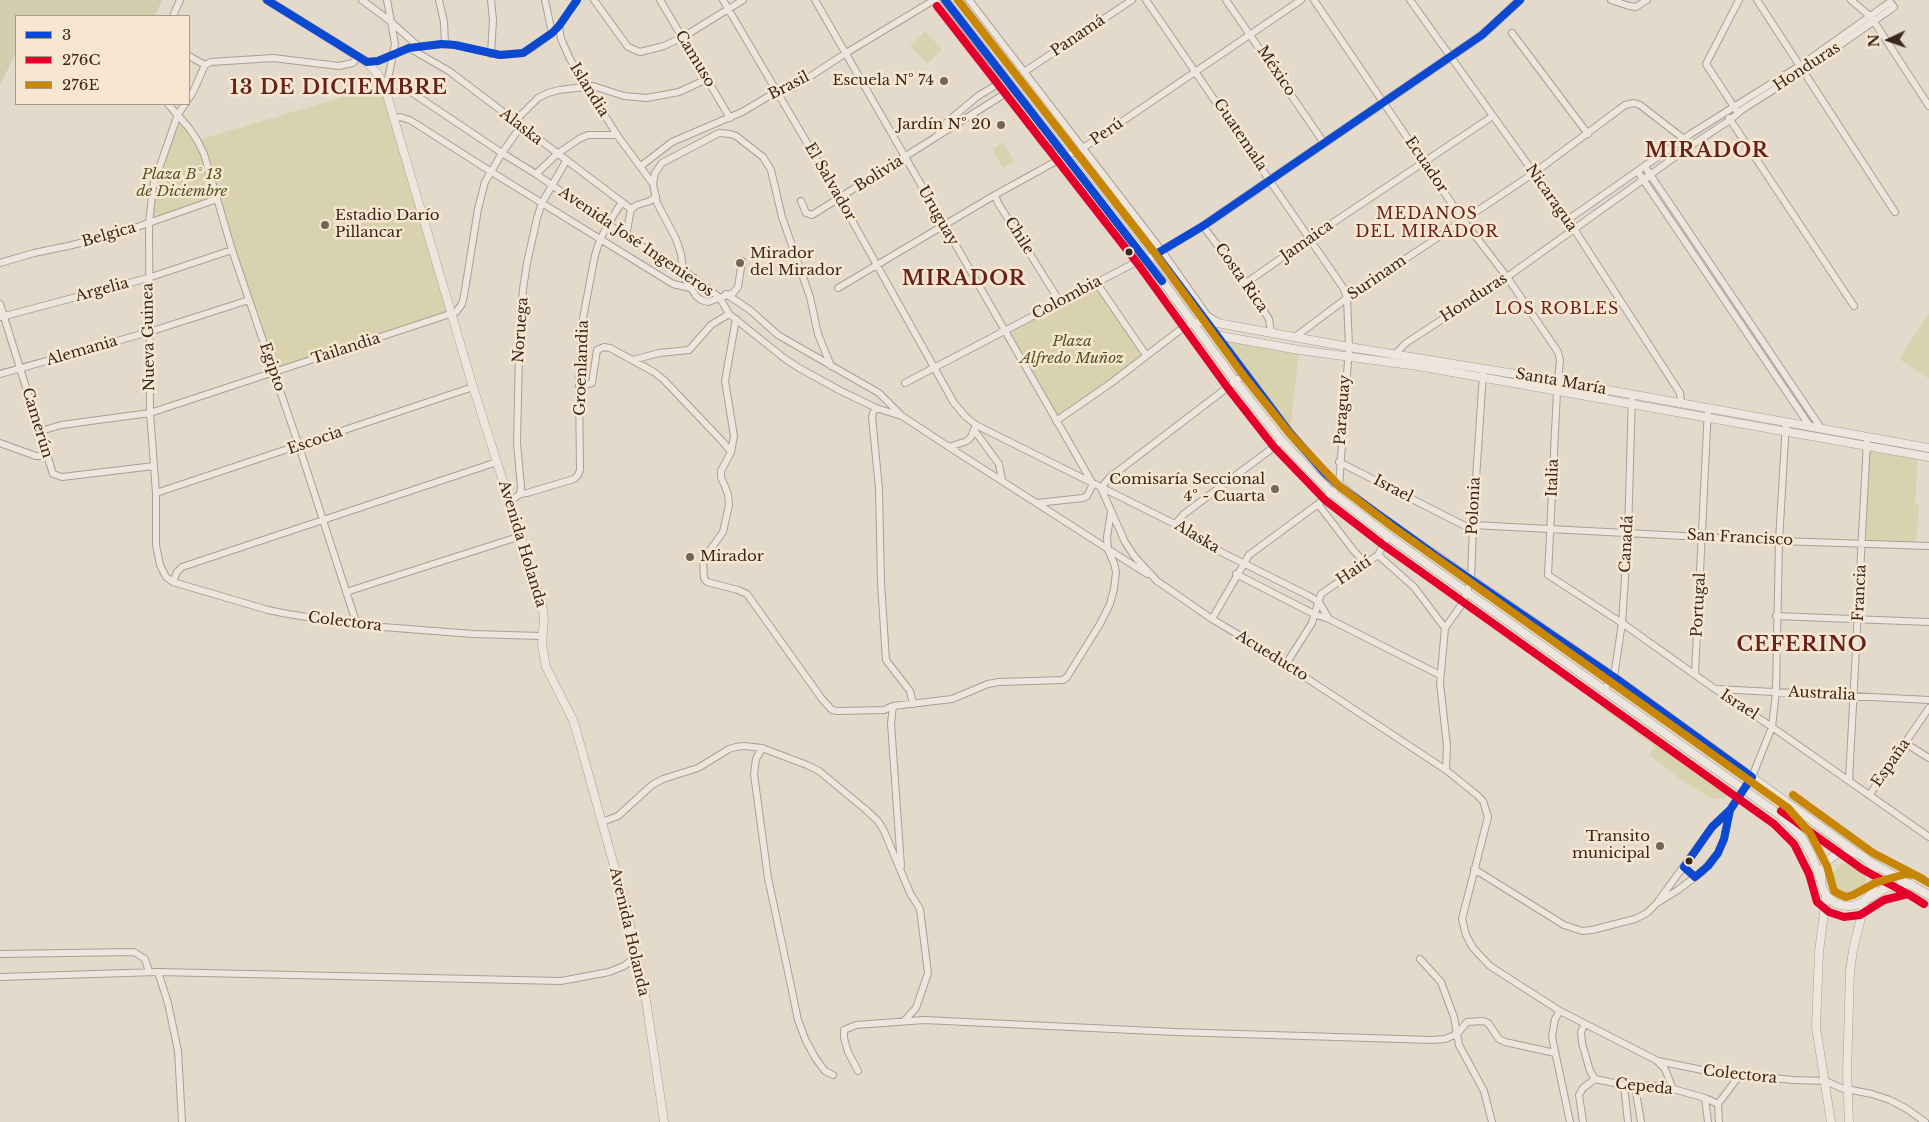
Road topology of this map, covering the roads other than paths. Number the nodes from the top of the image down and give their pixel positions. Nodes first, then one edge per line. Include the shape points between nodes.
1 (180, 0) edge
2 (267, 0) edge
3 (362, 0) edge
4 (387, 0) edge
5 (439, 0) edge
6 (490, 0) edge
7 (545, 0) edge
8 (577, 0) edge
9 (594, 0) edge
10 (660, 0) edge
11 (723, 0) edge
12 (743, 0) edge
13 (815, 0) edge
14 (935, 0) edge
15 (946, 0) edge
16 (959, 0) edge
17 (969, 0) edge
18 (1132, 0) edge
19 (1146, 0) edge
20 (1226, 0) edge
21 (1301, 0) edge
22 (1314, 0) edge
23 (1410, 0) edge
24 (1520, 0) edge
25 (1611, 0) edge
26 (1647, 0) edge
27 (1739, 0) edge
28 (1757, 0) edge
29 (1851, 0) edge
30 (728, 10) junction
31 (173, 15) edge
32 (1872, 20) junction
33 (390, 22) junction
34 (559, 26) junction
35 (552, 33) junction
36 (1250, 33) junction
37 (1512, 33) dead end
38 (683, 37) junction
39 (445, 44) junction
40 (418, 47) junction
41 (409, 48) junction
42 (846, 53) junction
43 (394, 54) junction
44 (491, 54) junction
45 (358, 56) junction
46 (190, 57) edge
47 (1450, 57) junction
48 (367, 62) junction
49 (204, 65) junction
50 (1802, 68) junction
51 (1196, 71) junction
52 (1024, 72) junction
53 (707, 78) junction
54 (388, 81) junction
55 (998, 84) junction
56 (586, 86) junction
57 (778, 92) junction
58 (1006, 93) junction
59 (387, 94) junction
60 (190, 97) edge
61 (1384, 103) junction
62 (169, 105) edge
63 (184, 105) edge
64 (1929, 106) edge
65 (1736, 111) junction
66 (1726, 113) junction
67 (178, 114) junction
68 (1493, 116) junction
69 (730, 118) junction
70 (394, 119) junction
71 (1730, 120) junction
72 (514, 121) junction
73 (521, 126) junction
74 (1588, 134) junction
75 (617, 135) junction
76 (936, 138) junction
77 (1684, 139) junction
78 (1324, 143) junction
79 (1080, 150) junction
80 (502, 153) junction
81 (557, 154) junction
82 (1063, 157) junction
83 (905, 158) junction
84 (566, 161) junction
85 (1424, 162) junction
86 (641, 166) junction
87 (1645, 167) junction
88 (490, 172) junction
89 (1638, 172) junction
90 (1534, 173) junction
91 (536, 174) junction
92 (1651, 176) junction
93 (1270, 180) junction
94 (1644, 180) junction
95 (653, 184) junction
96 (551, 185) junction
97 (995, 195) junction
98 (656, 196) junction
99 (840, 199) junction
100 (217, 200) junction
101 (801, 201) dead end
102 (622, 202) junction
103 (542, 203) junction
104 (631, 209) junction
105 (1895, 212) dead end
106 (1463, 220) junction
107 (1566, 222) junction
108 (149, 224) junction
109 (608, 224) junction
110 (944, 226) junction
111 (1203, 226) junction
112 (1574, 229) junction
113 (626, 236) junction
114 (1310, 238) junction
115 (601, 239) junction
116 (232, 250) junction
117 (1159, 252) junction
118 (1146, 258) junction
119 (742, 261) dead end
120 (1138, 261) junction
121 (0, 263) edge
122 (878, 265) junction
123 (682, 272) junction
124 (1507, 277) junction
125 (148, 278) junction
126 (1096, 282) junction
127 (1246, 283) junction
128 (690, 288) junction
129 (838, 288) dead end
130 (710, 290) junction
131 (729, 295) junction
132 (720, 298) junction
133 (1347, 298) junction
134 (249, 300) junction
135 (1060, 302) junction
136 (0, 304) edge
137 (1854, 306) dead end
138 (452, 314) junction
139 (730, 314) junction
140 (2, 317) edge
141 (736, 319) junction
142 (1206, 322) junction
143 (1193, 323) junction
144 (1226, 325) junction
145 (1005, 330) junction
146 (149, 332) junction
147 (1272, 333) junction
148 (1216, 334) junction
149 (1203, 335) junction
150 (1294, 337) junction
151 (1349, 347) junction
152 (1394, 354) junction
153 (1146, 355) junction
154 (1347, 357) junction
155 (633, 360) junction
156 (831, 366) junction
157 (934, 367) junction
158 (20, 369) junction
159 (1484, 369) junction
160 (274, 373) junction
161 (0, 374) edge
162 (1245, 374) junction
163 (1482, 378) junction
164 (1558, 381) junction
165 (1235, 382) junction
166 (905, 383) dead end
167 (474, 386) junction
168 (579, 387) junction
169 (1557, 391) junction
170 (1632, 394) junction
171 (1681, 403) junction
172 (1633, 404) junction
173 (875, 407) junction
174 (1708, 412) junction
175 (150, 413) junction
176 (902, 416) junction
177 (1056, 421) junction
178 (1786, 422) junction
179 (1809, 426) junction
180 (975, 427) junction
181 (1821, 428) junction
182 (41, 431) junction
183 (1786, 432) junction
184 (1867, 437) junction
185 (1282, 440) junction
186 (0, 443) edge
187 (299, 446) junction
188 (1867, 446) junction
189 (949, 447) junction
190 (1929, 448) edge
191 (731, 452) junction
192 (48, 456) junction
193 (1929, 457) edge
194 (497, 462) junction
195 (1339, 462) junction
196 (154, 466) junction
197 (1002, 480) junction
198 (1093, 484) junction
199 (1339, 486) junction
200 (1101, 488) junction
201 (1332, 493) junction
202 (156, 494) junction
203 (520, 494) junction
204 (510, 502) junction
205 (1037, 503) junction
206 (1318, 504) junction
207 (1111, 512) junction
208 (323, 518) junction
209 (1175, 524) junction
210 (1473, 527) junction
211 (1551, 529) junction
212 (1628, 533) junction
213 (521, 536) junction
214 (1388, 536) junction
215 (1703, 537) junction
216 (1779, 541) junction
217 (1862, 543) junction
218 (1929, 546) edge
219 (1108, 550) junction
220 (1378, 555) junction
221 (1243, 563) junction
222 (1366, 564) junction
223 (1236, 574) junction
224 (1548, 575) joint
225 (1157, 580) junction
226 (1471, 580) junction
227 (173, 582) junction
228 (346, 592) junction
229 (1466, 592) junction
230 (1319, 602) junction
231 (1314, 614) junction
232 (1776, 616) junction
233 (1212, 619) junction
234 (1329, 619) junction
235 (1859, 620) junction
236 (1929, 622) edge
237 (1622, 623) junction
238 (357, 625) junction
239 (1446, 628) junction
240 (542, 636) junction
241 (1286, 664) junction
242 (1440, 674) junction
243 (1695, 674) junction
244 (1614, 677) junction
245 (1604, 689) junction
246 (1715, 689) junction
247 (1776, 692) junction
248 (1853, 696) junction
249 (1929, 700) edge
250 (913, 704) junction
251 (893, 706) junction
252 (1929, 708) edge
253 (1772, 726) junction
254 (1906, 743) junction
255 (762, 748) junction
256 (1929, 758) edge
257 (1446, 770) junction
258 (1752, 777) junction
259 (1849, 780) junction
260 (1744, 790) junction
261 (1477, 794) joint
262 (1870, 794) junction
263 (1730, 810) junction
264 (602, 822) junction
265 (1929, 837) edge
266 (1858, 854) junction
267 (1868, 861) junction
268 (1474, 869) junction
269 (901, 873) junction
270 (1821, 881) junction
271 (1911, 884) junction
272 (1929, 895) edge
273 (1826, 897) junction
274 (1866, 900) junction
275 (1657, 903) junction
276 (0, 954) edge
277 (636, 957) junction
278 (1420, 959) dead end
279 (149, 972) junction
280 (158, 972) junction
281 (0, 977) edge
282 (1560, 1012) junction
283 (904, 1021) junction
284 (1584, 1025) junction
285 (1457, 1034) junction
286 (1555, 1053) junction
287 (1656, 1060) junction
288 (858, 1071) dead end
289 (833, 1074) dead end
290 (1739, 1076) junction
291 (1595, 1079) junction
292 (1826, 1081) junction
293 (1624, 1085) junction
294 (1635, 1086) junction
295 (1673, 1089) junction
296 (1848, 1090) junction
297 (1706, 1098) junction
298 (1718, 1104) junction
299 (182, 1122) edge
300 (664, 1122) edge
301 (1492, 1122) edge
302 (1570, 1122) edge
303 (1583, 1122) edge
304 (1628, 1122) edge
305 (1641, 1122) edge
306 (1708, 1122) edge
307 (1719, 1122) edge
308 (1831, 1122) edge
309 (1849, 1122) edge
310 (1926, 1122) edge

1 - 31 street
2 - 45 street
3 - 33 street
4 - 33 street
5 - 39 street
6 - 44 street via 493,20
7 - 35 street
8 - 34 street
9 - 38 street via 628,47 640,52 651,51
10 - 38 street, Camuso
11 - 30 street, El Salvador
12 - 30 street
13 - 42 street, Uruguay
14 - 42 street, Brasil
14 - 55 street
15 - 82 street
16 - 79 street
17 - 52 street
18 - 52 street, Panamá
19 - 51 street, Guatemala
20 - 36 street, México
21 - 36 street, Perú
22 - 61 street, Ecuador
23 - 47 street, Nicaragua
24 - 47 street via 1488,30
25 - 26 street via 1630,6
27 - 65 street via 1706,64
28 - 50 street
29 - 32 street
30 - 38 street
30 - 57 street, El Salvador
32 - 50 street, Honduras
32 - 64 street
33 - 40 street
33 - 43 street
34 - 35 street
34 - 56 street, Islandia via 570,59
35 - 44 street via 523,52
36 - 51 street, Perú
36 - 78 street, México
37 - 74 street
38 - 53 street, Camuso
39 - 40 street
39 - 44 street
40 - 41 street
41 - 43 street
41 - 72 street, Alaska via 449,71
42 - 57 street, Brasil via 794,87
42 - 83 street, Uruguay
43 - 48 street
43 - 54 street
45 - 48 street
45 - 49 street via 353,64 348,65 273,58
46 - 49 street
47 - 61 street
47 - 68 street, Nicaragua
48 - 59 street, Avenida Holanda via 377,73
49 - 60 street
50 - 65 street, Honduras
50 - 105 street
51 - 79 street, Perú
51 - 93 street, Guatemala
52 - 79 street
53 - 56 street via 679,92 647,98
53 - 69 street, Camuso
54 - 59 street
54 - 80 street, Avenida José Ingenieros via 408,90
55 - 58 street
55 - 76 street, Bolivia via 947,122
56 - 72 street via 548,93
56 - 75 street, Islandia
57 - 69 street, Brasil
57 - 99 street, El Salvador
58 - 76 street, Bolivia
58 - 82 street via 1044,144
59 - 70 street, Avenida Holanda
61 - 78 street
61 - 85 street, Ecuador
62 - 67 street, Egipto
63 - 67 street, Nueva Guinea
65 - 66 street, Honduras
65 - 71 street, Honduras
66 - 71 street
66 - 77 street, Honduras
67 - 100 street, Egipto via 198,140
67 - 108 street, Nueva Guinea via 153,186
68 - 85 street, Jamaica
68 - 90 street, Nicaragua
69 - 86 street, Brasil via 672,142
70 - 88 street via 410,120
70 - 138 street, Avenida Holanda
71 - 92 street, Honduras
71 - 137 street
72 - 73 street, Alaska
73 - 80 street
73 - 81 street, Alaska
74 - 77 street, Surinam via 1625,105 1634,103
74 - 90 street, Surinam
75 - 81 street via 588,135 571,142
75 - 86 street, Islandia
76 - 83 street, Bolivia
77 - 87 street, Honduras
78 - 93 street
79 - 82 street, Perú
79 - 117 street
80 - 88 street
80 - 91 street, Avenida José Ingenieros
81 - 84 street, Alaska
81 - 91 street
82 - 97 street, Perú
82 - 118 street
82 - 120 street
83 - 99 street, Bolivia
83 - 110 street, Uruguay
84 - 96 street, Noruega
84 - 102 street, Alaska
85 - 106 street, Ecuador
85 - 114 street, Jamaica
86 - 95 street, Islandia
87 - 89 street, Honduras
87 - 92 street
88 - 103 street
88 - 138 street via 481,196 464,296 460,308
89 - 94 street
89 - 107 street, Honduras
90 - 106 street, Surinam
90 - 107 street, Nicaragua
91 - 96 street, Avenida José Ingenieros
92 - 94 street, Honduras
92 - 181 street
93 - 111 street
93 - 114 street, Guatemala
94 - 112 street, Honduras
94 - 179 street
95 - 98 street, Islandia
95 - 156 street via 662,163 719,133 736,136 763,157 771,170 782,217
96 - 103 street, Noruega
96 - 109 street, Avenida José Ingenieros
97 - 110 street, Perú
97 - 135 street, Chile
98 - 104 street
98 - 123 street, Islandia via 676,239
99 - 101 street, Bolivia via 812,216 806,213
99 - 122 street, El Salvador
100 - 108 street, Belgica
100 - 116 street, Egipto
102 - 104 street, Alaska
102 - 109 street, Groenlandia
103 - 115 street
103 - 203 street, Noruega via 529,254 521,319 517,443
104 - 113 street
106 - 124 street, Ecuador
106 - 133 street, Surinam
107 - 112 street, Nicaragua
108 - 121 street, Belgica
108 - 125 street, Nueva Guinea
109 - 113 street, Avenida José Ingenieros
109 - 115 street, Groenlandia
110 - 122 street, Perú
110 - 145 street, Uruguay
111 - 117 street
111 - 127 street, Costa Rica
112 - 124 street, Honduras
112 - 171 street, Nicaragua via 1676,386
113 - 123 street, Avenida José Ingenieros
114 - 127 street, Jamaica
114 - 133 street, Guatemala
115 - 128 street via 673,284
115 - 168 street, Groenlandia via 583,318
116 - 125 street, Argelia
116 - 134 street, Egipto
117 - 118 street
117 - 142 street
117 - 144 street via 1212,320
118 - 120 street, Colombia
118 - 143 street
119 - 131 street via 738,287
120 - 126 street, Colombia
122 - 129 street, Perú
122 - 157 street, El Salvador
123 - 128 street
123 - 130 street, Avenida José Ingenieros
124 - 152 street, Honduras
124 - 164 street, Ecuador via 1558,352
125 - 140 street, Argelia
125 - 146 street, Nueva Guinea
126 - 135 street, Colombia
126 - 153 street
127 - 147 street, Costa Rica via 1269,319
128 - 132 street via 701,300 708,302
130 - 131 street
130 - 132 street, Avenida José Ingenieros
131 - 132 street
131 - 156 street via 778,335
132 - 139 street, Avenida José Ingenieros
133 - 150 street, Surinam
133 - 151 street, Guatemala
134 - 146 street, Alemania
134 - 160 street, Egipto
135 - 145 street, Colombia
136 - 140 street, Camerún
138 - 160 street, Tailandia
138 - 167 street, Avenida Holanda
139 - 141 street, Avenida José Ingenieros
139 - 155 street via 711,325 689,350
140 - 158 street, Camerún
141 - 173 street, Avenida José Ingenieros via 784,358
141 - 191 street via 725,381 734,436
142 - 143 street, Santa María
142 - 144 street, Santa María
142 - 148 street
143 - 149 street
143 - 153 street
144 - 147 street, Santa María
145 - 157 street, Colombia
145 - 177 street, Uruguay
146 - 158 street, Alemania
146 - 175 street, Nueva Guinea
147 - 150 street, Santa María
148 - 149 street, Santa María
148 - 154 street, Santa María
148 - 162 street
149 - 165 street
150 - 151 street, Santa María
151 - 152 street, Santa María
151 - 154 street, Guatemala
152 - 159 street, Santa María
153 - 177 street
154 - 163 street, Santa María
154 - 195 street, Paraguay
155 - 168 street via 610,348 600,348 595,354 592,383
155 - 191 street via 664,380
156 - 176 street via 879,393
157 - 166 street, Colombia
157 - 180 street, El Salvador via 954,403
158 - 161 street, Alemania
158 - 182 street, Camerún
159 - 163 street, Polonia
159 - 164 street, Santa María
160 - 175 street, Tailandia
160 - 187 street, Egipto
162 - 165 street
162 - 199 street via 1290,433
163 - 169 street, Santa María
163 - 210 street, Polonia
164 - 169 street, Italia
164 - 170 street, Santa María
165 - 185 street
165 - 200 street via 1109,478
167 - 187 street, Escocia
167 - 194 street, Avenida Holanda
168 - 203 street, Groenlandia via 578,475
169 - 172 street, Santa María
169 - 211 street, Italia
170 - 171 street, Santa María
170 - 172 street, Canadá
171 - 174 street, Santa María
172 - 174 street, Santa María
172 - 212 street, Canadá
173 - 176 street, Avenida José Ingenieros
173 - 250 street via 872,433 879,489 880,583 886,660 910,691
174 - 178 street, Santa María
174 - 183 street, Santa María
174 - 215 street, Portugal
175 - 182 street, Tailandia via 61,425
175 - 196 street, Nueva Guinea
176 - 189 street, Avenida José Ingenieros
177 - 198 street, Uruguay
178 - 179 street, Santa María
178 - 183 street
179 - 181 street, Santa María
180 - 189 street via 972,438 967,442
180 - 197 street via 999,464
180 - 198 street, Alaska
181 - 184 street, Santa María
182 - 192 street, Camerún
183 - 188 street, Santa María
183 - 216 street
184 - 188 street, Francia
184 - 190 street, Santa María
185 - 201 street
185 - 209 street
186 - 192 street via 36,456
187 - 202 street, Escocia
187 - 208 street, Egipto
188 - 193 street, Santa María
188 - 217 street, Francia
189 - 197 street, Avenida José Ingenieros
191 - 251 street via 721,471 728,494 727,519 723,532 703,560 704,578 707,582 746,594 832,710 873,711
192 - 196 street, Camerún via 53,474 62,477
194 - 204 street, Avenida Holanda
194 - 208 street
195 - 199 street, Paraguay
195 - 210 street, Israel
196 - 202 street, Nueva Guinea
197 - 205 street, Avenida José Ingenieros
198 - 200 street, Alaska
198 - 205 street via 1083,498
199 - 201 street
199 - 226 street
200 - 207 street, Acueducto
200 - 209 street, Alaska
201 - 206 street
201 - 214 street
202 - 227 street, Nueva Guinea via 156,545 160,565 166,577
203 - 204 street
204 - 213 street, Avenida Holanda
205 - 219 street, Avenida José Ingenieros
206 - 221 street via 1254,550
206 - 222 street
207 - 219 street
207 - 225 street, Acueducto via 1134,556
208 - 227 street via 182,567
208 - 228 street, Egipto
209 - 221 street, Alaska via 1201,542
210 - 211 street, San Francisco
210 - 226 street, Polonia
211 - 212 street, San Francisco
211 - 224 street, Italia
212 - 215 street, San Francisco
212 - 237 street, Canadá
213 - 228 street
213 - 240 street, Avenida Holanda via 542,604
214 - 220 street, Haití
214 - 229 street
215 - 216 street, San Francisco
215 - 243 street, Portugal
216 - 217 street, San Francisco
216 - 232 street
217 - 218 street, San Francisco
217 - 235 street, Francia
219 - 225 street, Avenida José Ingenieros
219 - 250 street via 1116,572 1110,604 1067,677 1062,680 999,682 952,699
220 - 222 street, Haití
220 - 239 street via 1414,587
221 - 223 street
221 - 230 street, Alaska
222 - 230 street, Haití via 1321,594
223 - 231 street
223 - 233 street
224 - 237 street, Israel
225 - 233 street, Acueducto
226 - 229 street, Polonia
226 - 244 street
227 - 238 street, Colectora via 268,610
228 - 238 street, Egipto
229 - 239 street, Polonia via 1458,612
229 - 245 street
230 - 231 street
230 - 234 street
231 - 234 street
231 - 241 street via 1312,623
232 - 235 street
232 - 247 street
233 - 241 street, Acueducto
234 - 242 street
235 - 236 street
235 - 248 street, Francia
237 - 243 street, Israel
237 - 244 street, Canadá
238 - 240 street, Colectora
239 - 242 street
240 - 264 street, Avenida Holanda via 546,667 573,720
241 - 257 street, Acueducto
242 - 257 street
243 - 246 street, Israel
244 - 245 street
244 - 258 street
245 - 260 street
246 - 247 street, Australia
246 - 253 street, Israel
247 - 248 street, Australia
247 - 253 street
248 - 249 street, Australia
248 - 259 street, Francia
250 - 251 street
251 - 269 street
252 - 254 street, España
253 - 258 street
253 - 259 street, Israel
254 - 256 street
254 - 262 street, España
255 - 264 street via 744,746 729,749 698,768 663,779 618,816
255 - 269 street via 819,771 866,808 884,831
255 - 289 street via 754,774 768,878 798,1020 816,1059 825,1071
257 - 261 street, Acueducto
258 - 260 street
258 - 266 street
259 - 262 street, Israel
260 - 263 street
260 - 270 street via 1796,830 1812,856
261 - 268 street, Colectora via 1488,817
262 - 265 street, Israel
263 - 275 street via 1712,827
263 - 275 street via 1724,839 1708,866
264 - 277 street, Avenida Holanda
266 - 267 street
266 - 270 street via 1842,853 1830,859 1822,870
267 - 271 street
267 - 274 street via 1875,882
268 - 275 street via 1564,925 1582,931 1635,919
268 - 282 street, Colectora via 1462,919 1466,935 1490,966
269 - 283 street via 920,912 928,966 916,1008
270 - 273 street
271 - 272 street
271 - 274 street via 1886,888
273 - 274 street via 1845,907
273 - 292 street via 1819,952 1816,1027
274 - 296 street via 1850,971
276 - 279 street via 134,952 145,959
277 - 280 street via 609,972 561,981
277 - 300 street, Avenida Holanda via 646,1000
278 - 285 street via 1441,982
279 - 280 street
279 - 281 street
280 - 299 street via 178,1051
282 - 284 street, Colectora
282 - 286 street via 1552,1028
283 - 285 street via 1432,1040 1445,1040
283 - 288 street via 856,1025 844,1030 848,1052
284 - 287 street, Colectora
284 - 291 street, Cepeda via 1582,1042
285 - 286 street via 1467,1022 1483,1021 1505,1042
285 - 301 street via 1484,1091
286 - 302 street
287 - 290 street, Colectora
287 - 295 street via 1666,1069
290 - 292 street, Colectora
290 - 298 street
291 - 293 street, Cepeda
291 - 303 street via 1582,1088 1580,1095
292 - 296 street
292 - 308 street
293 - 294 street, Cepeda
293 - 304 street
294 - 295 street, Cepeda
294 - 305 street
295 - 297 street, Cepeda
296 - 309 street
296 - 310 street via 1890,1100
297 - 298 street, Cepeda
297 - 306 street
298 - 307 street

